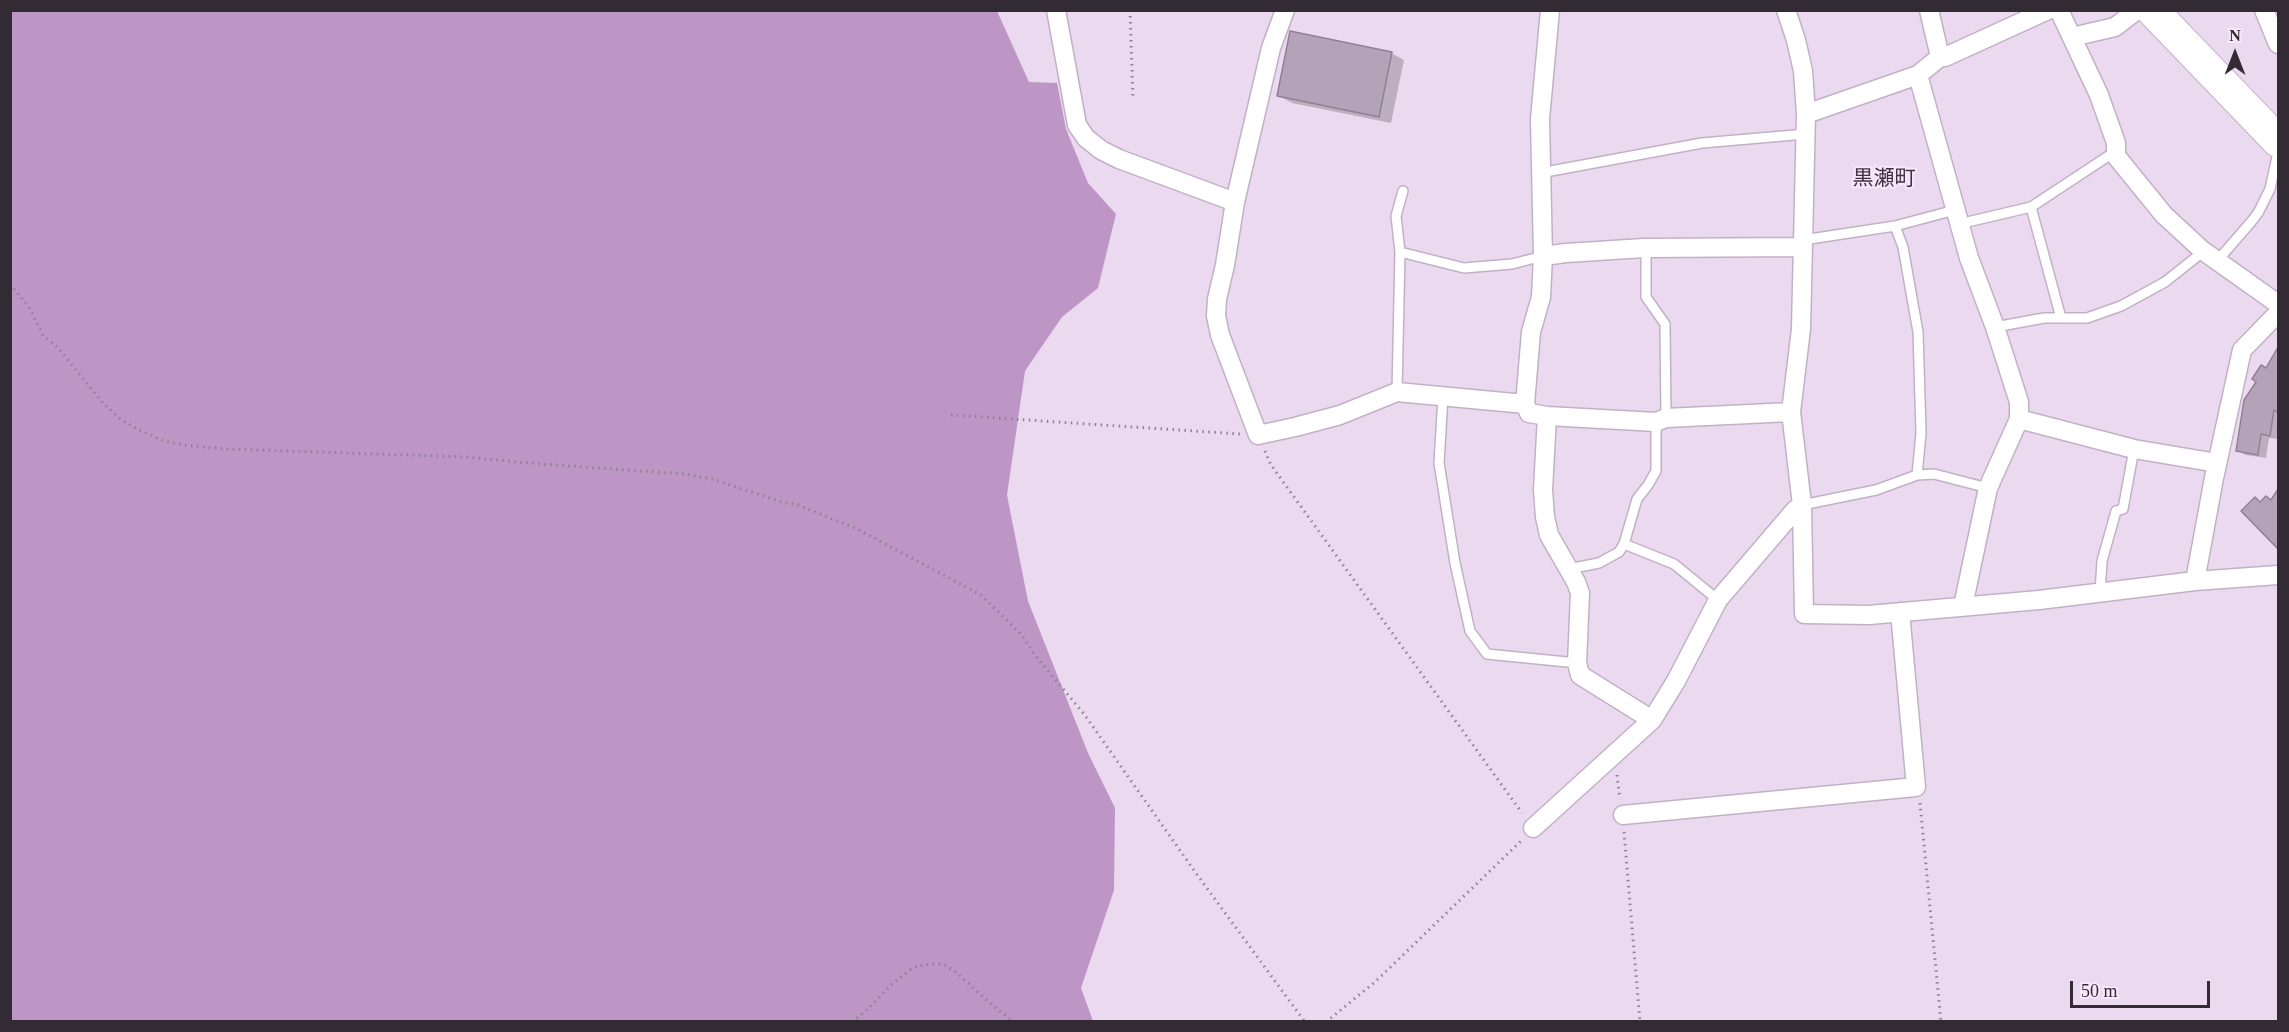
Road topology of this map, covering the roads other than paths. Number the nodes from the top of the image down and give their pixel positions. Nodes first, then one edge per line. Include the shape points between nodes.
1 (1056, 10) edge
2 (1285, 10) edge
3 (1550, 10) edge
4 (1786, 10) edge
5 (1929, 10) edge
6 (2048, 10) edge
7 (2059, 10) edge
8 (2137, 10) edge
9 (2152, 10) edge
10 (2264, 10) edge
11 (2072, 37) junction
12 (2278, 44) edge
13 (1940, 57) junction
14 (1918, 75) junction
15 (1806, 114) junction
16 (1806, 134) junction
17 (2278, 141) edge
18 (2116, 151) junction
19 (2278, 152) edge
20 (1540, 173) junction
21 (1403, 191) dead end
22 (1235, 202) junction
23 (2031, 207) junction
24 (1957, 217) junction
25 (1895, 226) junction
26 (1803, 243) junction
27 (1646, 248) junction
28 (1400, 252) junction
29 (1543, 256) junction
30 (2211, 256) junction
31 (2278, 304) edge
32 (2278, 313) edge
33 (2061, 318) junction
34 (1995, 327) junction
35 (1397, 392) junction
36 (1443, 396) junction
37 (1525, 404) junction
38 (1791, 412) junction
39 (1547, 417) junction
40 (2019, 419) junction
41 (1661, 420) junction
42 (2134, 449) junction
43 (2217, 463) junction
44 (1917, 475) junction
45 (1988, 488) junction
46 (1802, 506) junction
47 (1624, 544) junction
48 (1568, 569) junction
49 (2278, 575) edge
50 (2196, 581) junction
51 (2100, 593) junction
52 (1718, 600) junction
53 (1963, 606) junction
54 (1900, 612) junction
55 (1577, 663) junction
56 (1652, 720) junction
57 (1623, 815) road end
58 (1533, 828) road end

1 - 22 street via 1077,125 1086,138 1119,159
2 - 22 street via 1271,48
3 - 20 street via 1540,119
4 - 15 street via 1803,71
5 - 13 street
6 - 13 street
7 - 11 street
8 - 11 street via 2115,27
9 - 17 highway
10 - 12 street
11 - 18 street via 2099,95
13 - 14 street
14 - 15 street
14 - 24 street
15 - 16 street
16 - 20 lane via 1702,143
16 - 26 street
18 - 23 lane
18 - 30 street via 2164,215
19 - 30 lane via 2270,189 2258,213
20 - 29 street
21 - 28 lane via 1396,216
22 - 35 street via 1216,316 1258,435 1340,415
23 - 24 lane
23 - 33 lane
24 - 25 lane
24 - 34 street
25 - 26 lane
25 - 44 lane via 1903,247 1918,332 1921,433
26 - 27 street
26 - 38 street via 1801,329
27 - 29 street
27 - 41 lane via 1646,297 1665,324
28 - 29 lane via 1464,268 1512,264
28 - 35 lane
29 - 37 street
30 - 31 street
30 - 33 lane via 2121,306 2087,318
32 - 43 street via 2242,350
33 - 34 lane
34 - 40 street via 2019,402
35 - 36 street
36 - 37 street
36 - 55 lane via 1439,463 1470,632 1487,654
37 - 39 street via 1529,413
38 - 41 street
38 - 46 street
39 - 41 street
39 - 48 street via 1545,517 1549,535
40 - 42 street
40 - 45 street
41 - 47 lane via 1656,471 1637,499
42 - 43 street
42 - 51 lane via 2123,509 2116,511 2102,561
43 - 50 street
44 - 45 lane via 1934,474
44 - 46 lane via 1876,490
45 - 53 street
46 - 52 street
46 - 54 street via 1804,615
47 - 48 lane via 1619,552 1599,563
47 - 52 lane via 1674,564
48 - 55 street via 1580,593
49 - 50 street
50 - 51 street
51 - 53 street
52 - 56 street
53 - 54 street
54 - 57 street via 1916,787
55 - 56 street via 1580,675
56 - 58 street

